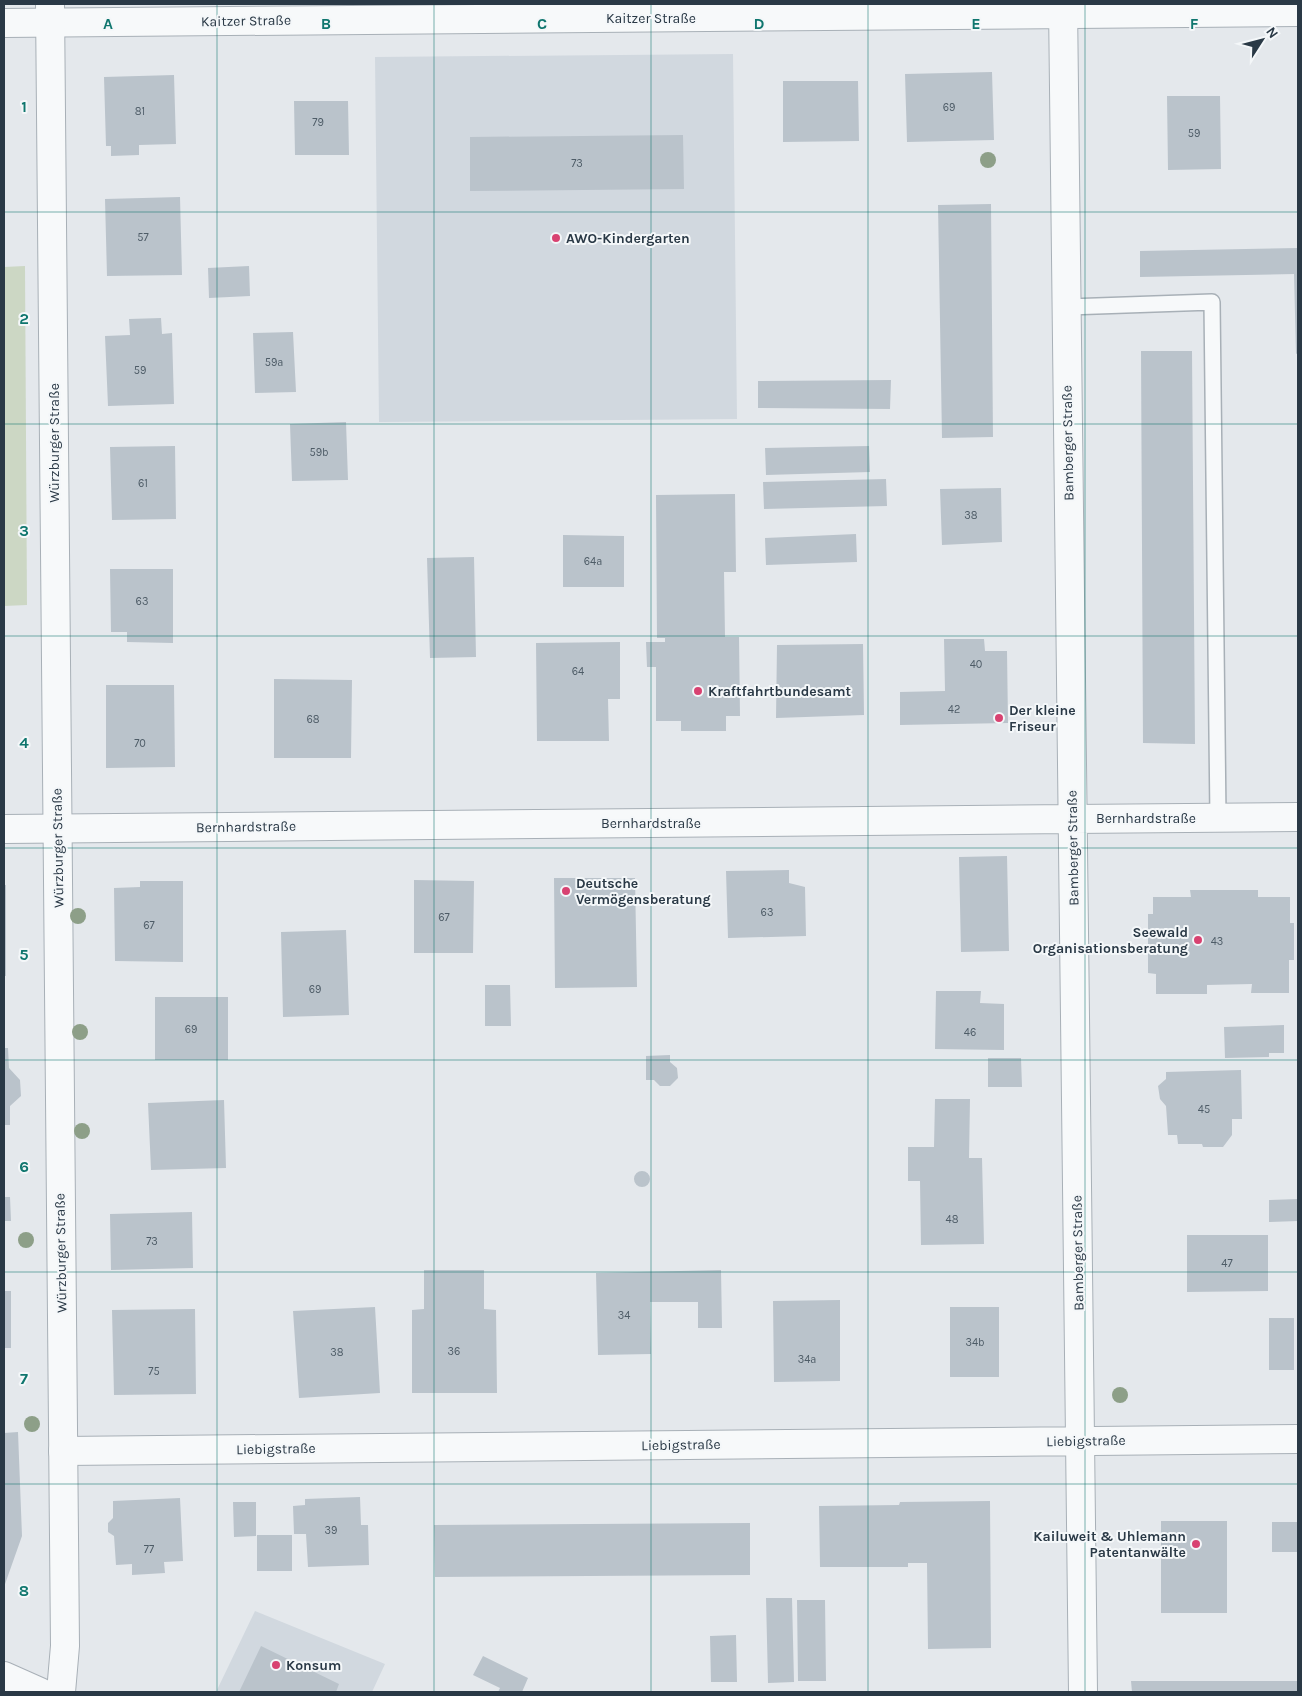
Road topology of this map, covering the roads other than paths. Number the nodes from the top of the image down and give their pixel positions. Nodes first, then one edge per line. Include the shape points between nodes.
1 (1063, 9) edge
2 (1298, 12) edge
3 (50, 13) edge
4 (4, 23) edge
5 (1068, 307) junction
6 (1298, 817) edge
7 (1218, 818) junction
8 (1073, 819) junction
9 (57, 828) junction
10 (4, 829) edge
11 (1298, 1440) edge
12 (1080, 1441) junction
13 (63, 1451) junction
14 (4, 1676) edge
15 (40, 1692) edge
16 (61, 1692) edge
17 (1083, 1692) edge

1 - 2 street, Kaitzer Straße
1 - 3 street, Kaitzer Straße
1 - 5 street, Bamberger Straße
3 - 4 street, Kaitzer Straße
3 - 9 street, Würzburger Straße
5 - 7 lane via 1212,302
5 - 8 street, Bamberger Straße
6 - 7 street, Bernhardstraße
7 - 8 street, Bernhardstraße
8 - 9 street, Bernhardstraße
8 - 12 street, Bamberger Straße
9 - 10 street, Bernhardstraße
9 - 13 street, Würzburger Straße
11 - 12 street, Liebigstraße
12 - 13 street, Liebigstraße
12 - 17 street, Bamberger Straße
13 - 16 street, Würzburger Straße via 65,1646
14 - 15 street

